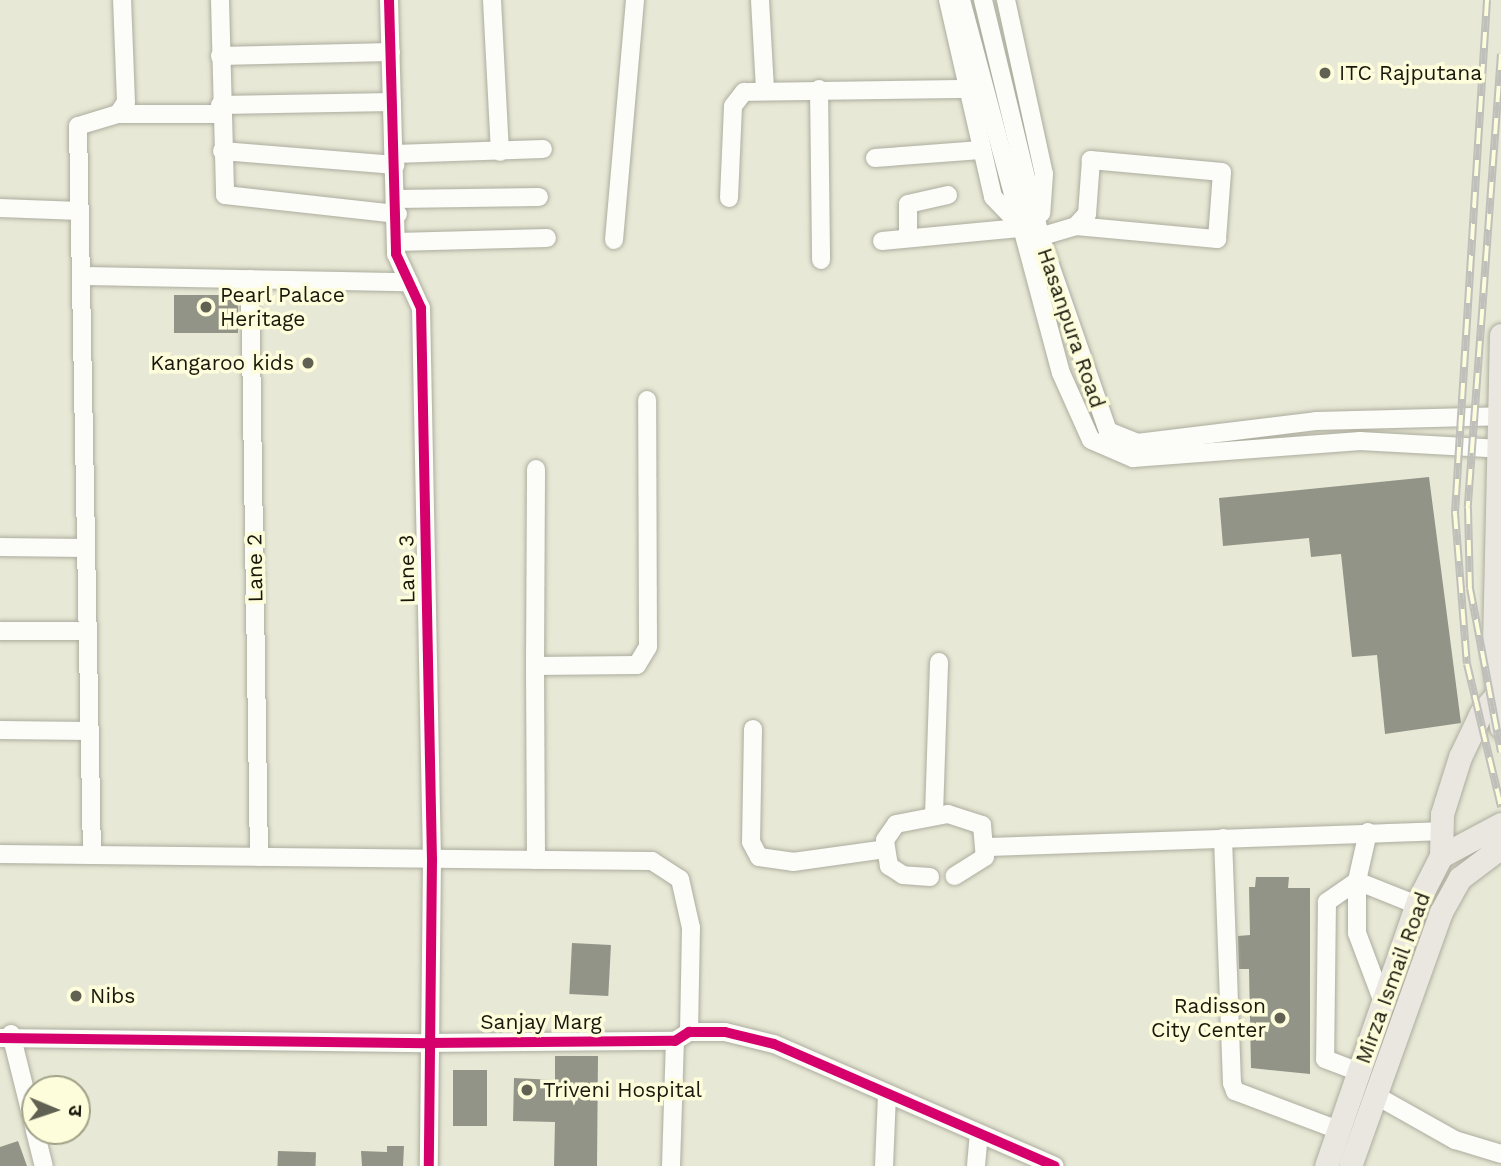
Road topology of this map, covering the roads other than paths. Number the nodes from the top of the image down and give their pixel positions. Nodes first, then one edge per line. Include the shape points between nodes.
1 (122, 0) edge
2 (220, 0) edge
3 (389, 0) edge
4 (492, 0) edge
5 (635, 0) edge
6 (760, 0) edge
7 (948, 0) edge
8 (961, 0) edge
9 (983, 0) edge
10 (1006, 0) edge
11 (391, 52) junction
12 (220, 56) junction
13 (765, 89) junction
14 (819, 89) junction
15 (967, 89) junction
16 (392, 102) junction
17 (220, 110) junction
18 (118, 114) junction
19 (544, 149) dead end
20 (981, 150) junction
21 (222, 152) junction
22 (500, 152) junction
23 (875, 158) dead end
24 (395, 160) junction
25 (948, 195) dead end
26 (539, 197) dead end
27 (729, 198) dead end
28 (397, 206) junction
29 (0, 208) edge
30 (80, 211) junction
31 (1076, 226) junction
32 (1019, 231) junction
33 (1040, 236) junction
34 (547, 238) dead end
35 (908, 238) junction
36 (614, 240) dead end
37 (881, 241) dead end
38 (396, 243) junction
39 (821, 260) dead end
40 (82, 276) junction
41 (250, 279) junction
42 (409, 282) junction
43 (1501, 335) edge
44 (647, 400) dead end
45 (1499, 416) edge
46 (1498, 449) edge
47 (536, 469) dead end
48 (0, 547) edge
49 (86, 548) junction
50 (0, 631) edge
51 (88, 631) junction
52 (939, 662) dead end
53 (535, 666) junction
54 (1496, 697) junction
55 (1501, 727) edge
56 (753, 729) dead end
57 (0, 730) edge
58 (89, 731) junction
59 (934, 815) junction
60 (1501, 824) edge
61 (1439, 831) junction
62 (1367, 832) junction
63 (1223, 838) junction
64 (989, 846) junction
65 (1501, 847) edge
66 (885, 849) junction
67 (0, 854) edge
68 (92, 855) junction
69 (1441, 856) junction
70 (259, 857) junction
71 (432, 859) junction
72 (536, 860) junction
73 (954, 876) dead end
74 (930, 877) dead end
75 (1357, 881) junction
76 (1417, 905) junction
77 (1383, 1002) junction
78 (5, 1036) edge
79 (682, 1036) junction
80 (427, 1043) junction
81 (1359, 1072) junction
82 (21, 1087) edge
83 (887, 1095) junction
84 (1375, 1095) junction
85 (1338, 1130) junction
86 (979, 1134) junction
87 (39, 1145) edge
88 (1501, 1154) edge
89 (44, 1166) edge
90 (429, 1166) edge
91 (671, 1166) edge
92 (884, 1166) edge
93 (976, 1166) edge
94 (1055, 1166) edge
95 (1326, 1166) edge
96 (1350, 1166) edge

1 - 18 street via 126,102
2 - 12 street
3 - 11 street
4 - 22 street
5 - 36 street
6 - 13 street
7 - 15 street
8 - 32 street, Hasanpura Road
9 - 33 street, Hasanpura Road
10 - 33 street via 1044,174
11 - 12 street
11 - 16 street
12 - 17 street
13 - 14 street
13 - 27 street via 744,92 733,106
14 - 15 street
14 - 39 street
15 - 20 street
16 - 17 street
16 - 24 street
17 - 18 street
17 - 21 street
18 - 30 street via 78,126
19 - 22 street
20 - 23 street
20 - 32 street via 993,197
21 - 24 street
21 - 28 street via 225,195
22 - 24 street
24 - 28 street
25 - 35 street via 908,204
26 - 28 street
28 - 38 street
29 - 30 street
30 - 40 street
31 - 31 street via 1087,214 1091,160 1222,172 1217,239
31 - 33 street
32 - 33 street
32 - 35 street
32 - 46 street, Hasanpura Road via 1077,418 1105,451 1171,458 1360,441
33 - 45 street, Hasanpura Road via 1098,411 1120,440 1137,443 1316,421
34 - 38 street
35 - 37 street
38 - 42 street, Lane 3
40 - 41 street
40 - 49 street
41 - 42 street
41 - 70 street, Lane 2
42 - 71 street, Lane 3 via 421,309
43 - 45 main road
44 - 53 street via 645,657 637,665
45 - 46 main road
46 - 54 main road
47 - 53 street
48 - 49 street
49 - 51 street
50 - 51 street
51 - 58 street
52 - 59 street
53 - 72 street
54 - 55 main road
54 - 61 main road via 1481,713 1460,757
56 - 66 street via 751,842 759,857 793,862
57 - 58 street
58 - 68 street
59 - 64 street via 974,818
59 - 66 street via 896,824
60 - 69 main road
61 - 62 street
61 - 69 main road
62 - 63 street
62 - 75 street
63 - 64 street
63 - 85 street via 1235,1091
64 - 73 street via 979,865
65 - 84 main road, Mirza Ismail Road via 1460,878 1441,912
66 - 74 street via 894,872
67 - 68 street
68 - 70 street
69 - 76 main road, Mirza Ismail Road
70 - 71 street
71 - 72 street
71 - 80 street, Lane 3
72 - 79 street via 652,861 680,878 691,928
75 - 76 street
75 - 77 street via 1357,933
75 - 81 street via 1327,902 1325,1059
76 - 77 main road, Mirza Ismail Road
77 - 81 main road, Mirza Ismail Road
78 - 80 street, Sanjay Marg
78 - 82 street
79 - 80 street, Sanjay Marg
79 - 83 street, Sanjay Marg via 725,1032 774,1044
79 - 91 street
80 - 90 street, Lane 3
81 - 85 main road, Mirza Ismail Road
83 - 86 street, Sanjay Marg
83 - 92 street
84 - 88 street via 1455,1140
84 - 96 main road, Mirza Ismail Road
85 - 95 main road, Mirza Ismail Road
86 - 93 street
86 - 94 street, Sanjay Marg
87 - 89 street

